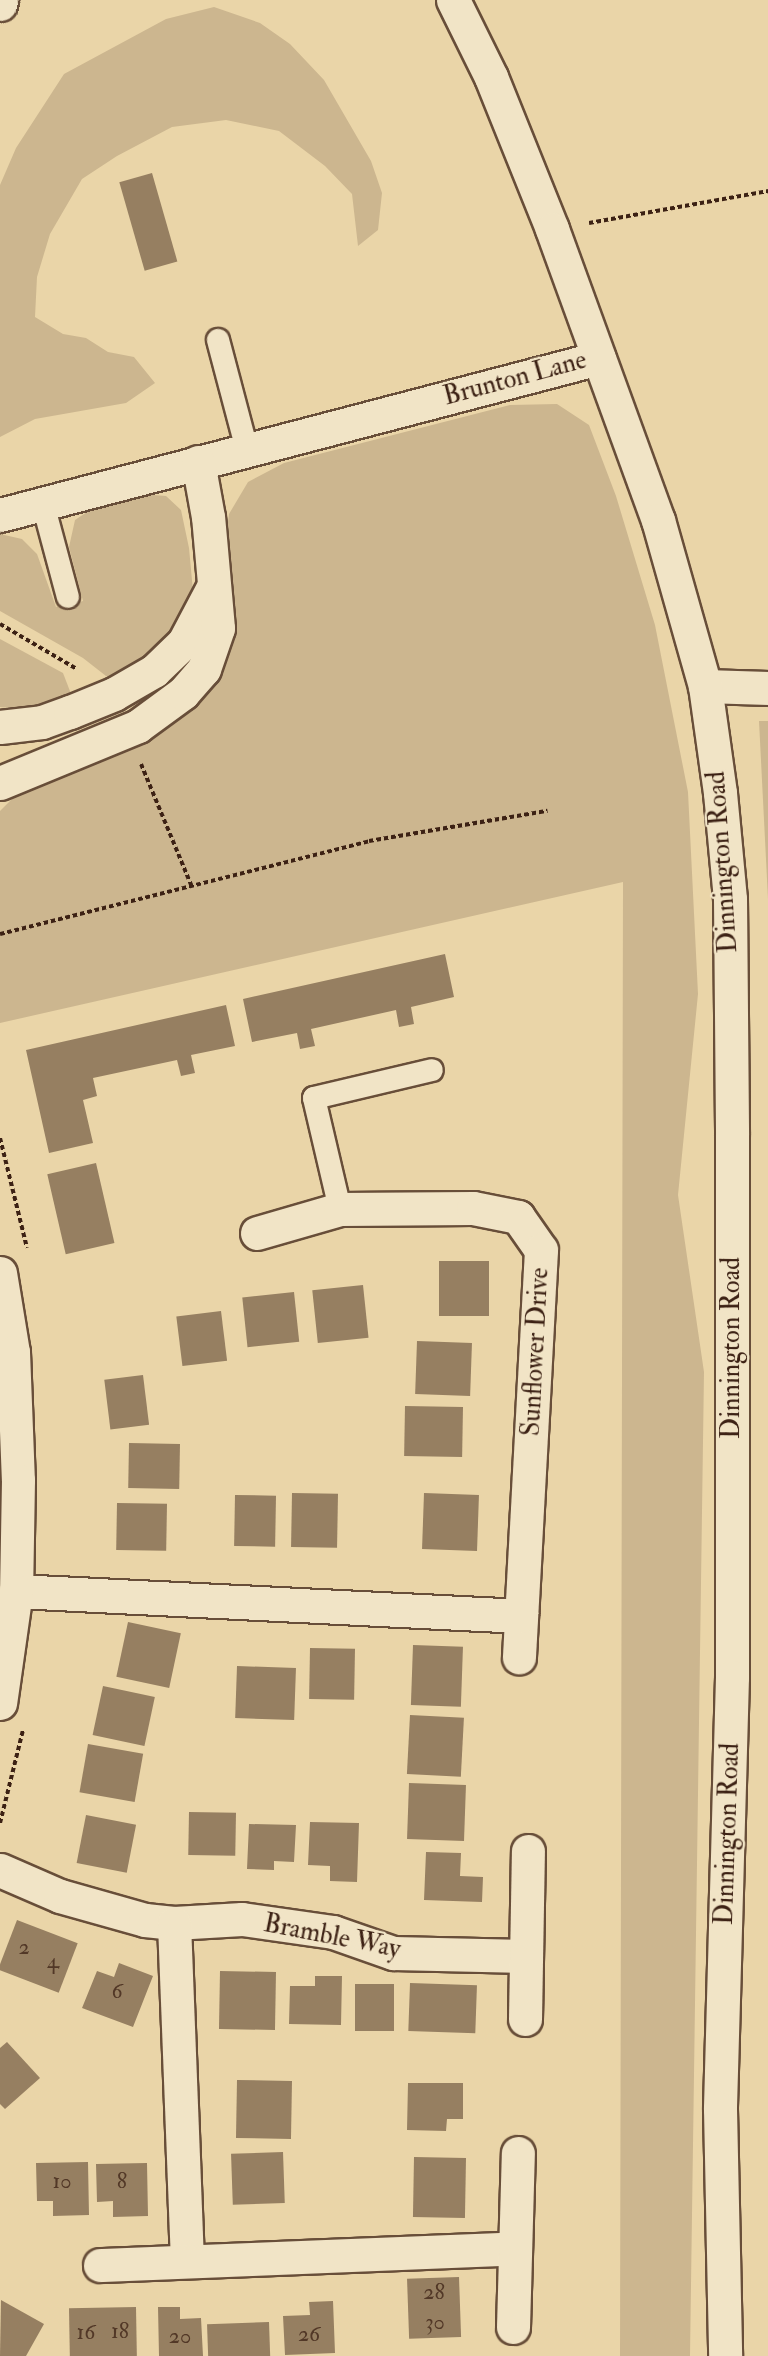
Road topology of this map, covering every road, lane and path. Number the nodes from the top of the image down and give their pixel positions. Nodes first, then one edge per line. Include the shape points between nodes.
1 (1, 0) edge
2 (453, 0) edge
3 (0, 4) edge
4 (768, 191) edge
5 (552, 229) junction
6 (218, 340) dead end
7 (599, 358) junction
8 (247, 450) junction
9 (198, 462) junction
10 (43, 504) junction
11 (0, 515) edge
12 (213, 587) junction
13 (68, 597) dead end
14 (0, 624) edge
15 (82, 675) dead end
16 (705, 686) junction
17 (768, 688) edge
18 (0, 727) edge
19 (137, 754) dead end
20 (0, 783) edge
21 (547, 811) dead end
22 (191, 885) junction
23 (0, 934) edge
24 (432, 1070) dead end
25 (340, 1209) junction
26 (257, 1233) dead end
27 (0, 1273) edge
28 (16, 1591) junction
29 (521, 1616) junction
30 (3, 1644) edge
31 (519, 1657) dead end
32 (0, 1703) edge
33 (528, 1851) dead end
34 (0, 1869) edge
35 (174, 1923) junction
36 (526, 1956) junction
37 (525, 2019) dead end
38 (518, 2152) dead end
39 (515, 2248) junction
40 (187, 2261) junction
41 (100, 2265) dead end
42 (513, 2327) dead end
43 (725, 2356) edge

1 - 3 street
2 - 5 street, Brunton Lane via 491,77
4 - 5 path
5 - 7 street, Brunton Lane
6 - 8 lane
7 - 8 street, Brunton Lane
7 - 16 street, Dinnington Road via 658,520
8 - 9 street, Brunton Lane
9 - 10 street, Brunton Lane
9 - 12 street via 208,517
10 - 11 street, Brunton Lane
10 - 13 lane
12 - 18 street via 183,642 145,676 42,722
12 - 20 street via 218,628 214,648 204,669 183,693 138,726
14 - 15 path
16 - 17 street
16 - 43 street, Dinnington Road via 720,793 730,911 732,1677 720,2109
19 - 22 path
21 - 22 path via 369,842
22 - 23 path
24 - 25 lane via 314,1098
25 - 26 street, Sunflower Drive
25 - 29 street, Sunflower Drive via 473,1208 518,1217 541,1250
27 - 28 street via 16,1402
28 - 29 street
28 - 30 street
29 - 31 street, Sunflower Drive
30 - 32 street
33 - 36 street
34 - 35 street, Bramble Way via 60,1896 145,1920
35 - 36 street, Bramble Way via 242,1919 333,1932 393,1953
35 - 40 street
36 - 37 street
38 - 39 street
39 - 40 street
39 - 42 street
40 - 41 street

